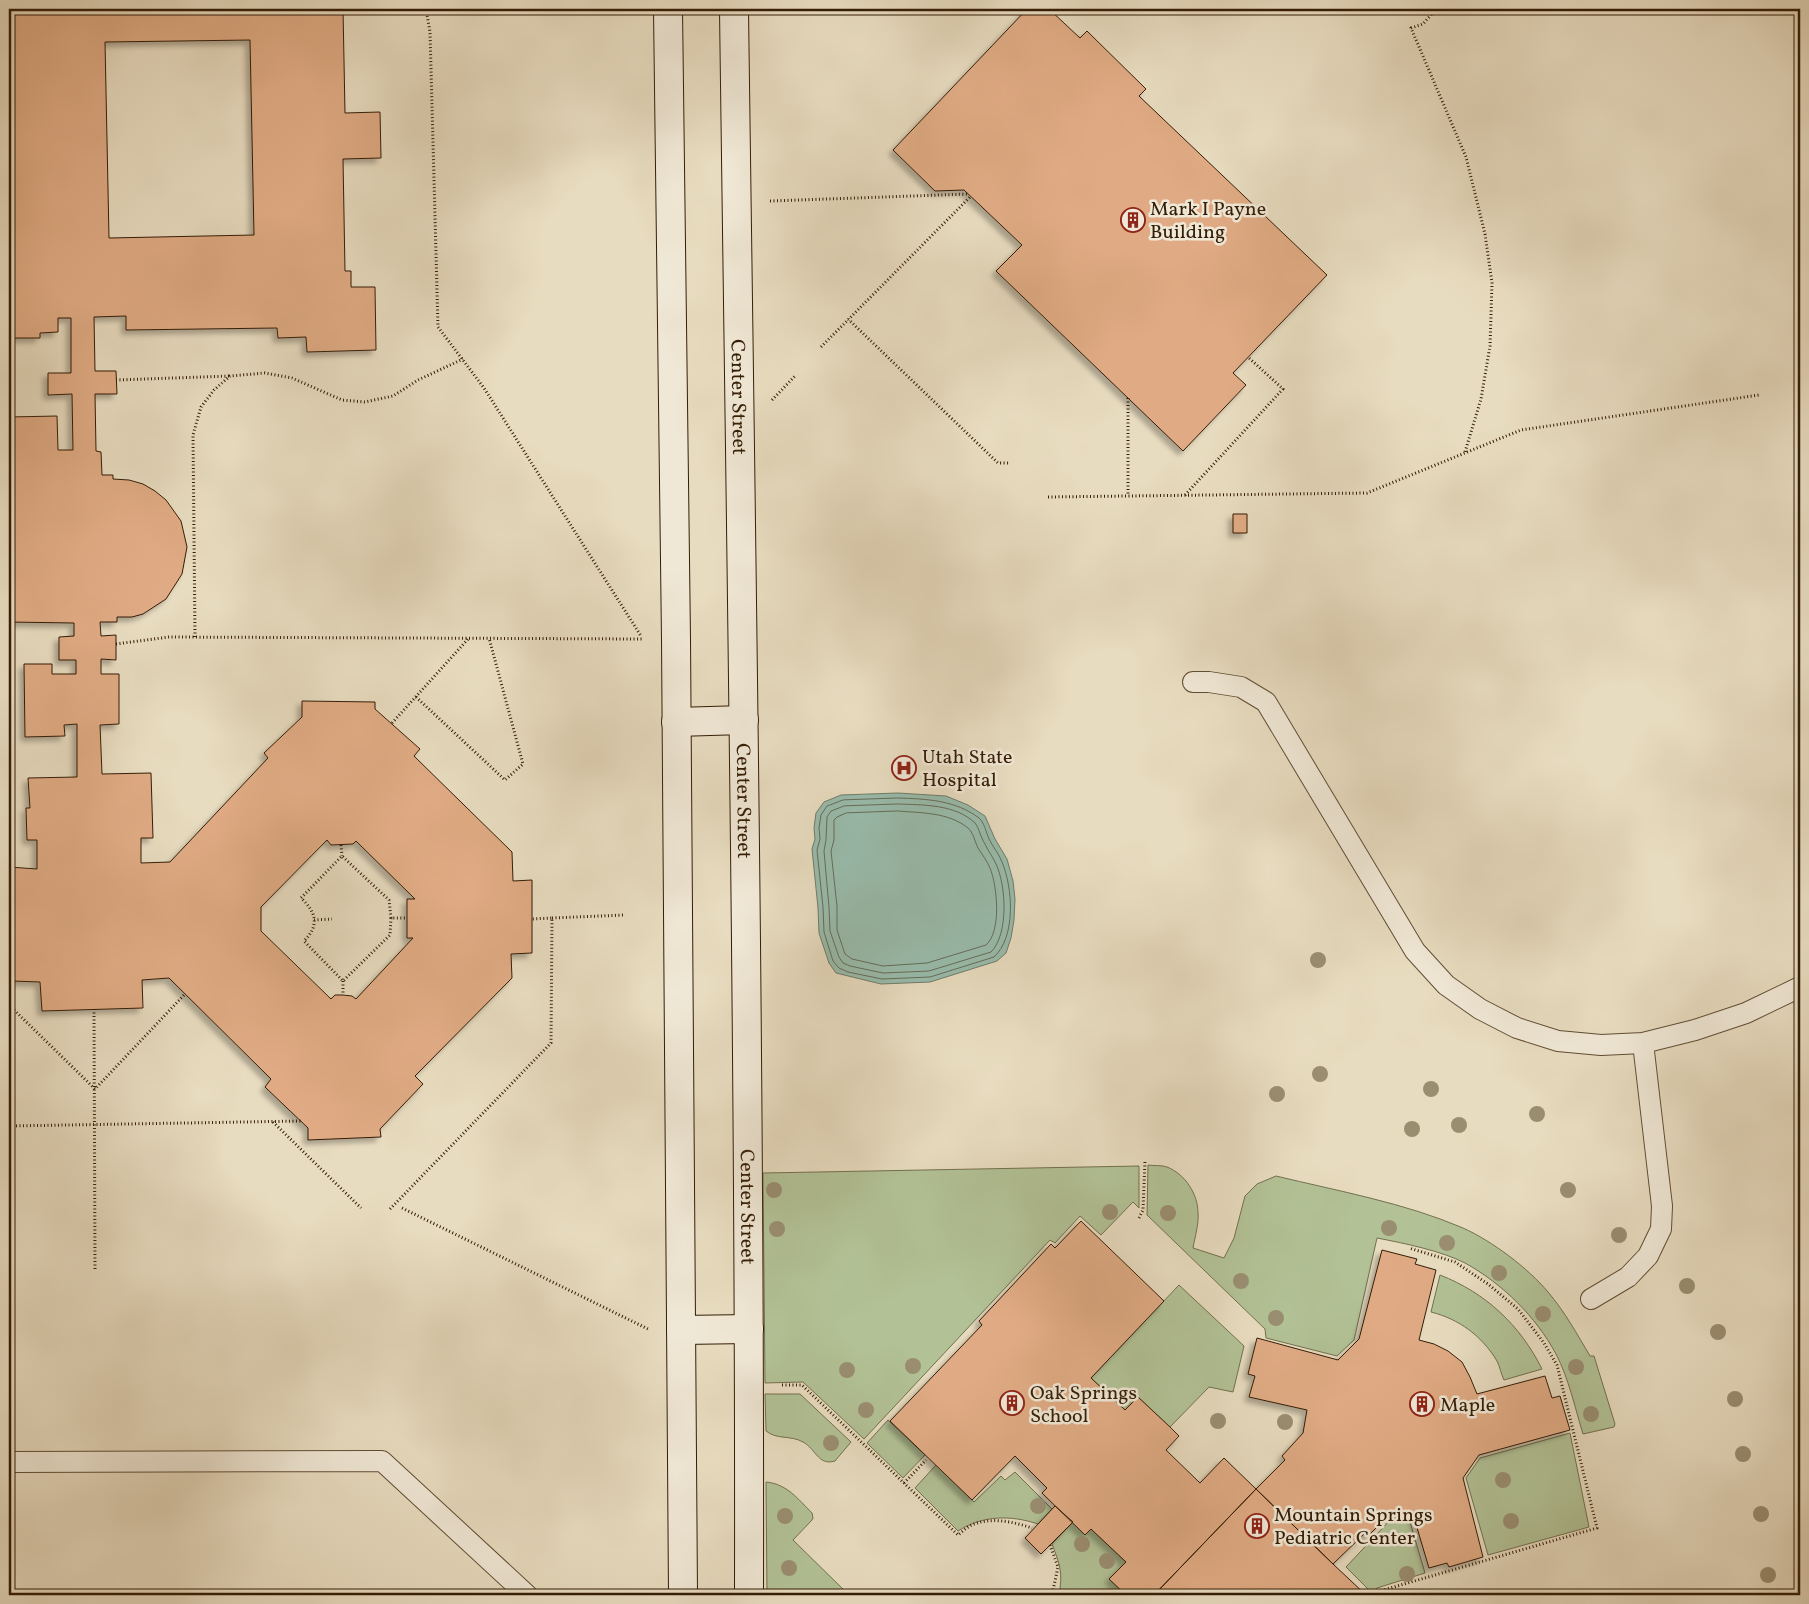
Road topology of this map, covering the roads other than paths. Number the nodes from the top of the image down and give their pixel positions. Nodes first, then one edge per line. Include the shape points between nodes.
1 (668, 9) edge
2 (734, 9) edge
3 (1193, 682) dead end
4 (744, 720) junction
5 (676, 722) junction
6 (1800, 987) edge
7 (1644, 1043) junction
8 (1591, 1299) dead end
9 (750, 1329) junction
10 (681, 1330) junction
11 (9, 1462) edge
12 (527, 1595) edge
13 (683, 1595) edge
14 (749, 1595) edge

1 - 5 street
2 - 4 street, Center Street
3 - 7 lane via 1241,687 1266,702 1414,951 1446,985 1480,1009 1517,1028 1558,1041 1601,1045
4 - 5 street
4 - 9 street, Center Street
5 - 10 street
6 - 7 lane via 1746,1013
7 - 8 lane via 1662,1206 1661,1229 1648,1256 1628,1277
9 - 10 street
9 - 14 street, Center Street
10 - 13 street
11 - 12 lane via 382,1461

